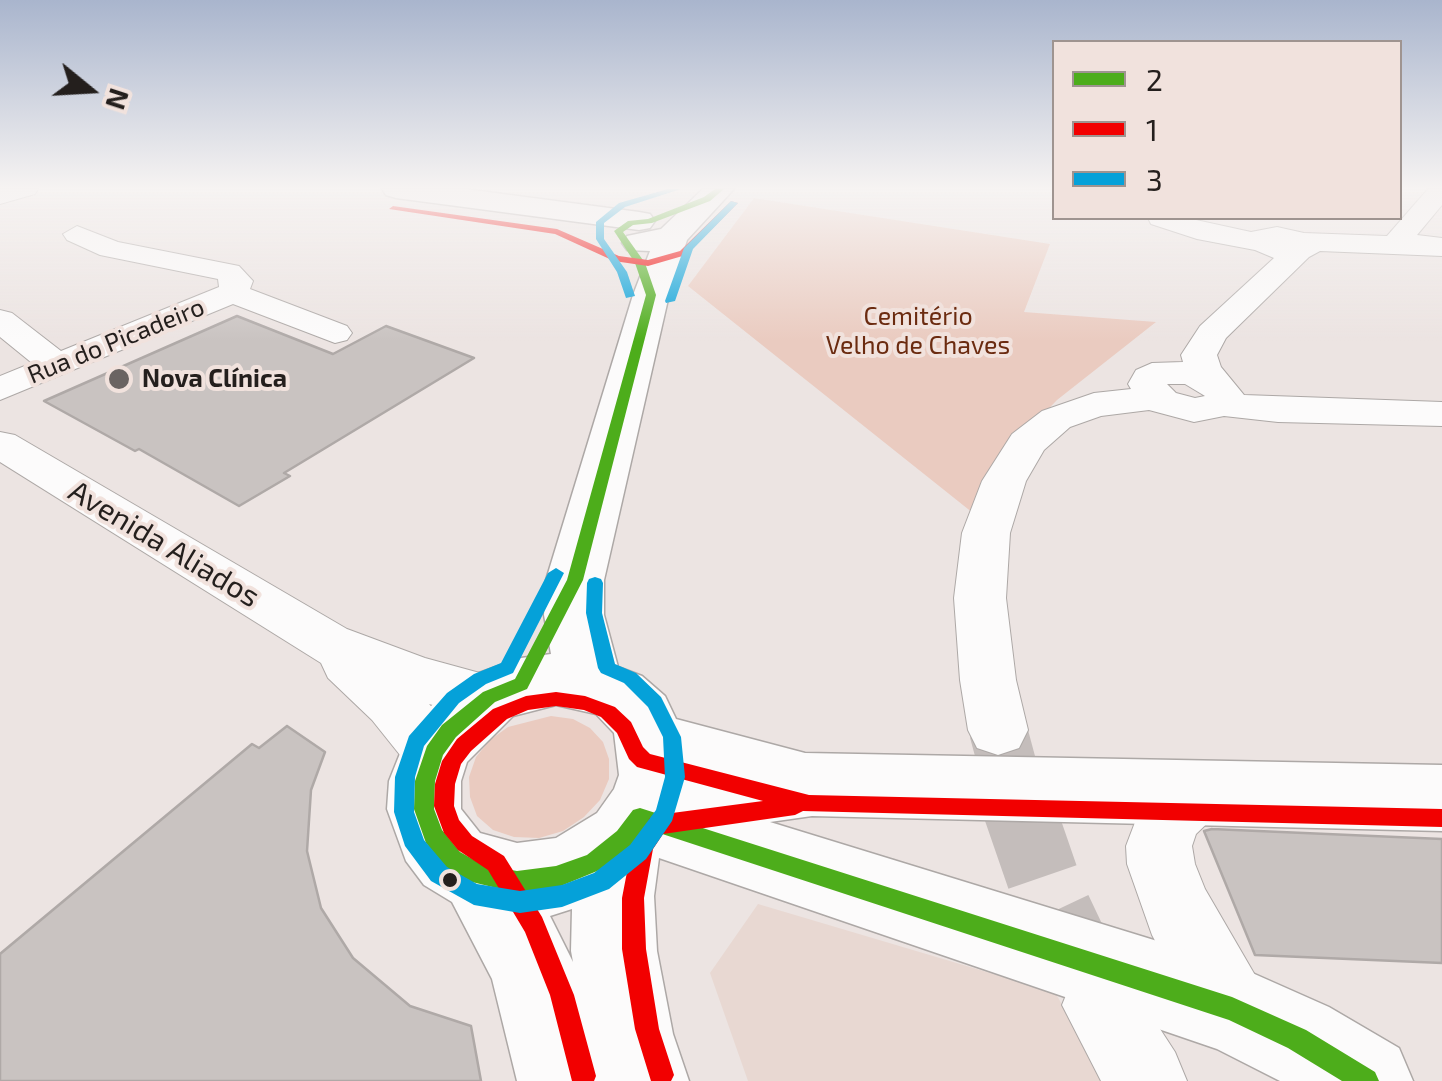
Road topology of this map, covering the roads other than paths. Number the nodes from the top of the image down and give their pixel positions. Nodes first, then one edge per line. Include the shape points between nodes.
1 (89, 239) edge
2 (648, 239) edge
3 (1289, 240) edge
4 (1428, 246) edge
5 (233, 293) junction
6 (0, 320) edge
7 (334, 333) dead end
8 (58, 365) junction
9 (1153, 387) junction
10 (0, 389) edge
11 (1223, 396) junction
12 (1442, 414) edge
13 (0, 444) edge
14 (575, 580) junction
15 (328, 644) junction
16 (590, 683) junction
17 (505, 691) junction
18 (998, 730) tunnel mouth
19 (434, 752) junction
20 (1196, 793) junction
21 (1442, 798) edge
22 (641, 801) junction
23 (480, 875) junction
24 (1100, 1005) tunnel mouth
25 (1232, 1009) junction
26 (564, 1081) edge
27 (642, 1081) edge
28 (1146, 1081) edge
29 (1366, 1081) edge

1 - 5 street via 228,272 237,281
2 - 14 main road via 651,295
3 - 4 street
3 - 9 street via 1170,350
3 - 11 street via 1199,356
5 - 7 street
5 - 8 street, Rua do Picadeiro
6 - 8 street
8 - 10 street, Rua do Picadeiro
9 - 11 street via 1178,372 1206,379
9 - 18 street via 1056,419 1027,444 1004,481 986,532 980,598
11 - 12 street via 1278,410
13 - 15 street, Avenida Aliados
14 - 16 main road via 574,615
14 - 17 main road
15 - 17 street via 418,679
15 - 19 street
16 - 17 main road via 556,679
16 - 22 main road via 641,716
17 - 19 main road via 448,731
19 - 23 main road via 424,809 433,836 452,859
20 - 21 main road
20 - 22 main road via 812,784
20 - 25 street via 1168,817 1161,864
22 - 23 main road via 594,862 517,882
22 - 25 main road
22 - 27 main road via 612,896 627,1034
23 - 26 main road via 532,968
24 - 28 street
25 - 29 main road

